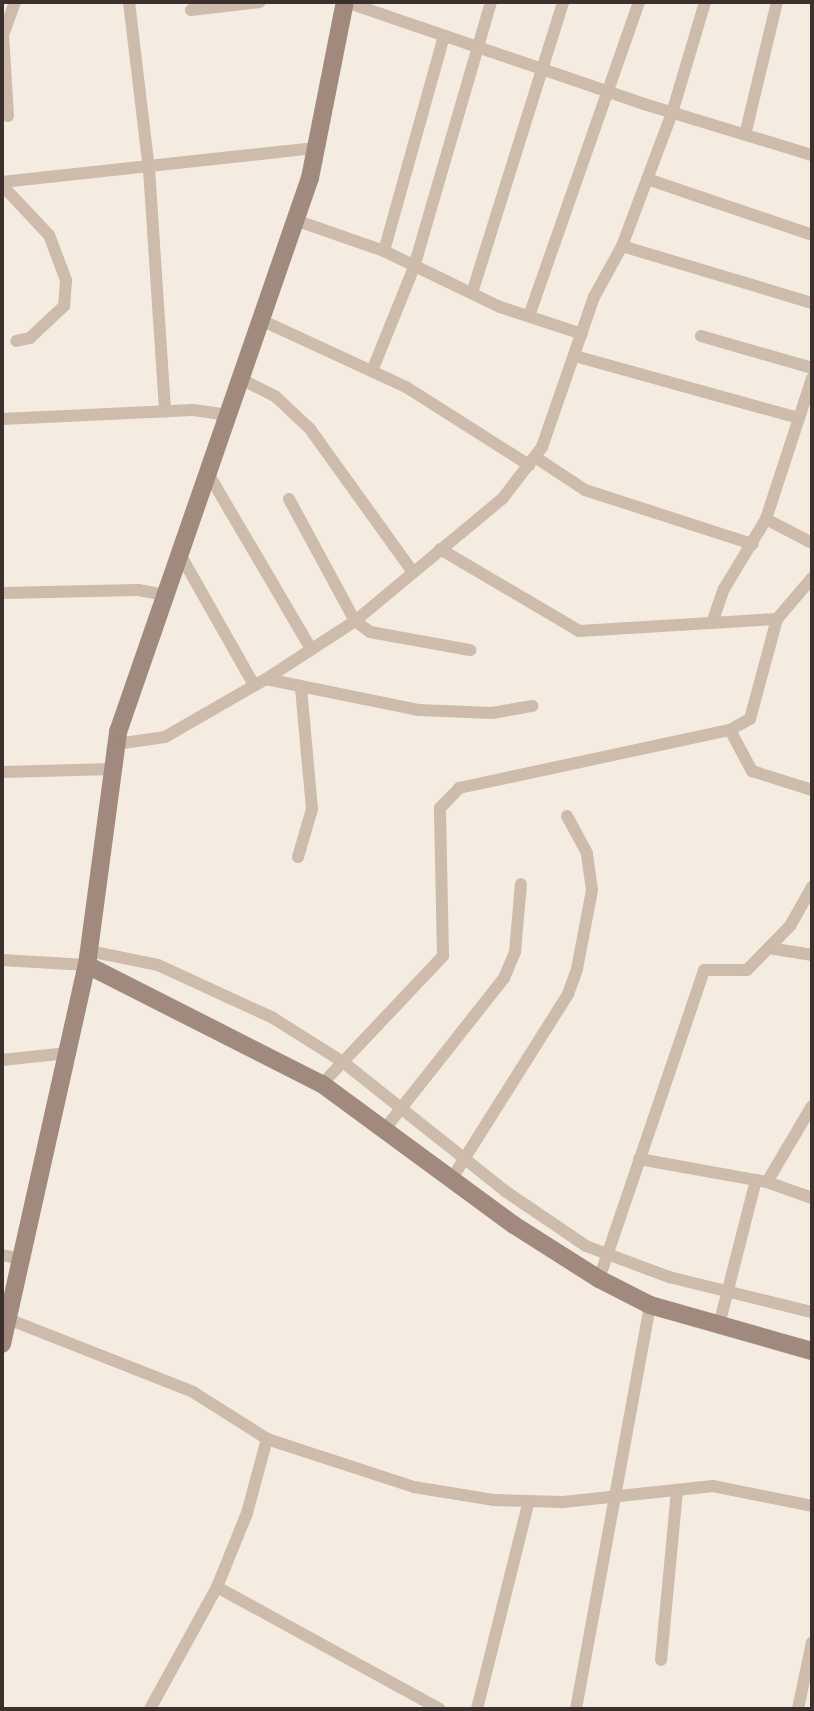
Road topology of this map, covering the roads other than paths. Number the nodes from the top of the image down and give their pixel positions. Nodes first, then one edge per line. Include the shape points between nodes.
1 (15, 2) edge
2 (129, 2) edge
3 (260, 2) edge
4 (346, 2) edge
5 (491, 2) edge
6 (563, 2) edge
7 (639, 2) edge
8 (705, 2) edge
9 (777, 2) edge
10 (191, 10) dead end
11 (3, 35) edge
12 (444, 36) junction
13 (481, 48) junction
14 (545, 70) junction
15 (606, 91) junction
16 (672, 113) junction
17 (8, 116) dead end
18 (745, 135) junction
19 (316, 148) junction
20 (812, 155) edge
21 (149, 169) junction
22 (647, 179) junction
23 (2, 183) edge
24 (295, 220) junction
25 (812, 235) edge
26 (622, 246) junction
27 (384, 251) junction
28 (414, 267) junction
29 (472, 293) junction
30 (812, 303) edge
31 (529, 316) junction
32 (261, 320) junction
33 (582, 334) junction
34 (701, 336) dead end
35 (16, 341) dead end
36 (575, 356) junction
37 (812, 368) edge
38 (372, 371) junction
39 (812, 378) edge
40 (241, 379) junction
41 (165, 411) junction
42 (229, 415) junction
43 (798, 418) junction
44 (2, 419) edge
45 (532, 461) junction
46 (209, 475) junction
47 (289, 499) dead end
48 (766, 519) junction
49 (812, 543) edge
50 (752, 544) junction
51 (440, 549) junction
52 (181, 556) junction
53 (412, 571) junction
54 (812, 578) edge
55 (2, 593) edge
56 (167, 595) junction
57 (777, 619) junction
58 (355, 621) junction
59 (712, 623) junction
60 (310, 647) junction
61 (470, 650) dead end
62 (260, 682) junction
63 (301, 688) junction
64 (532, 706) dead end
65 (730, 730) junction
66 (116, 744) junction
67 (113, 769) junction
68 (2, 772) edge
69 (812, 790) edge
70 (567, 816) dead end
71 (298, 857) dead end
72 (521, 884) dead end
73 (812, 887) edge
74 (769, 948) junction
75 (812, 955) edge
76 (88, 958) junction
77 (2, 960) edge
78 (68, 1053) junction
79 (2, 1060) edge
80 (343, 1062) junction
81 (322, 1084) junction
82 (812, 1106) edge
83 (403, 1107) junction
84 (384, 1130) junction
85 (466, 1157) junction
86 (639, 1159) junction
87 (451, 1180) junction
88 (761, 1181) junction
89 (812, 1198) edge
90 (2, 1255) edge
91 (608, 1255) junction
92 (21, 1259) junction
93 (599, 1279) junction
94 (728, 1291) junction
95 (650, 1305) junction
96 (812, 1312) edge
97 (8, 1319) junction
98 (719, 1325) junction
99 (2, 1344) edge
100 (812, 1351) edge
101 (267, 1439) junction
102 (677, 1490) junction
103 (612, 1496) junction
104 (529, 1501) junction
105 (812, 1506) edge
106 (217, 1587) junction
107 (812, 1642) edge
108 (661, 1660) dead end
109 (150, 1709) edge
110 (440, 1709) edge
111 (477, 1709) edge
112 (576, 1709) edge
113 (798, 1709) edge

1 - 11 street
2 - 21 street
3 - 10 street
4 - 12 street
4 - 19 street
5 - 13 street
6 - 14 street
7 - 15 street
8 - 16 street
9 - 18 street
11 - 17 street
12 - 13 street
12 - 27 street
13 - 14 street
13 - 28 street
14 - 15 street
14 - 29 street
15 - 16 street
15 - 31 street
16 - 18 street
16 - 22 street
18 - 20 street
19 - 21 street
19 - 24 street
21 - 23 street
21 - 41 street
22 - 25 street
22 - 26 street
23 - 35 street via 49,235 66,280 64,306 30,338
24 - 27 street
24 - 32 street
26 - 30 street
26 - 33 street via 594,297
27 - 28 street
28 - 29 street
28 - 38 street
29 - 31 street
31 - 33 street
32 - 38 street
32 - 40 street
33 - 36 street
34 - 37 street
36 - 43 street
36 - 45 street
38 - 45 street
39 - 43 street
40 - 42 street
40 - 53 street via 276,397 310,429
41 - 42 street
41 - 44 street
42 - 46 street
43 - 48 street
45 - 50 street via 585,490
45 - 51 street via 503,498
46 - 52 street
46 - 60 street
47 - 58 street
48 - 49 street
48 - 50 street
50 - 59 street via 724,589
51 - 53 street
51 - 59 street via 579,631
52 - 56 street
52 - 62 street
53 - 58 street
54 - 57 street
55 - 56 street via 138,590
56 - 66 street
57 - 59 street
57 - 65 street via 750,719
58 - 60 street
58 - 61 street via 370,632
60 - 62 street
62 - 63 street
62 - 66 street via 165,737
63 - 64 street via 418,710 492,713
63 - 71 street via 312,809
65 - 69 street via 752,771
65 - 80 street via 459,788 440,808 443,956
66 - 67 street
67 - 68 street
67 - 76 street
70 - 85 street via 590,870 591,914 577,969 568,994
72 - 83 street via 515,952 504,978
73 - 74 street via 796,918
74 - 75 street
74 - 86 street via 739,973 704,970
76 - 77 street
76 - 78 street
76 - 80 street via 158,965 273,1018
76 - 81 street
78 - 79 street
78 - 92 street
80 - 81 street
80 - 83 street
81 - 84 street
82 - 88 street
83 - 84 street
83 - 85 street
84 - 87 street
85 - 87 street
85 - 91 street via 505,1191
86 - 88 street
86 - 91 street
87 - 93 street
88 - 89 street
88 - 94 street
90 - 92 street
91 - 93 street
91 - 94 street
92 - 97 street
93 - 95 street
94 - 96 street
94 - 98 street
95 - 98 street
95 - 103 street
97 - 99 street
97 - 101 street via 193,1392
98 - 100 street
101 - 104 street via 414,1487
101 - 106 street via 247,1513
102 - 103 street
102 - 105 street via 713,1486
102 - 108 street
103 - 104 street
103 - 112 street
104 - 111 street
106 - 109 street
106 - 110 street
107 - 113 street

